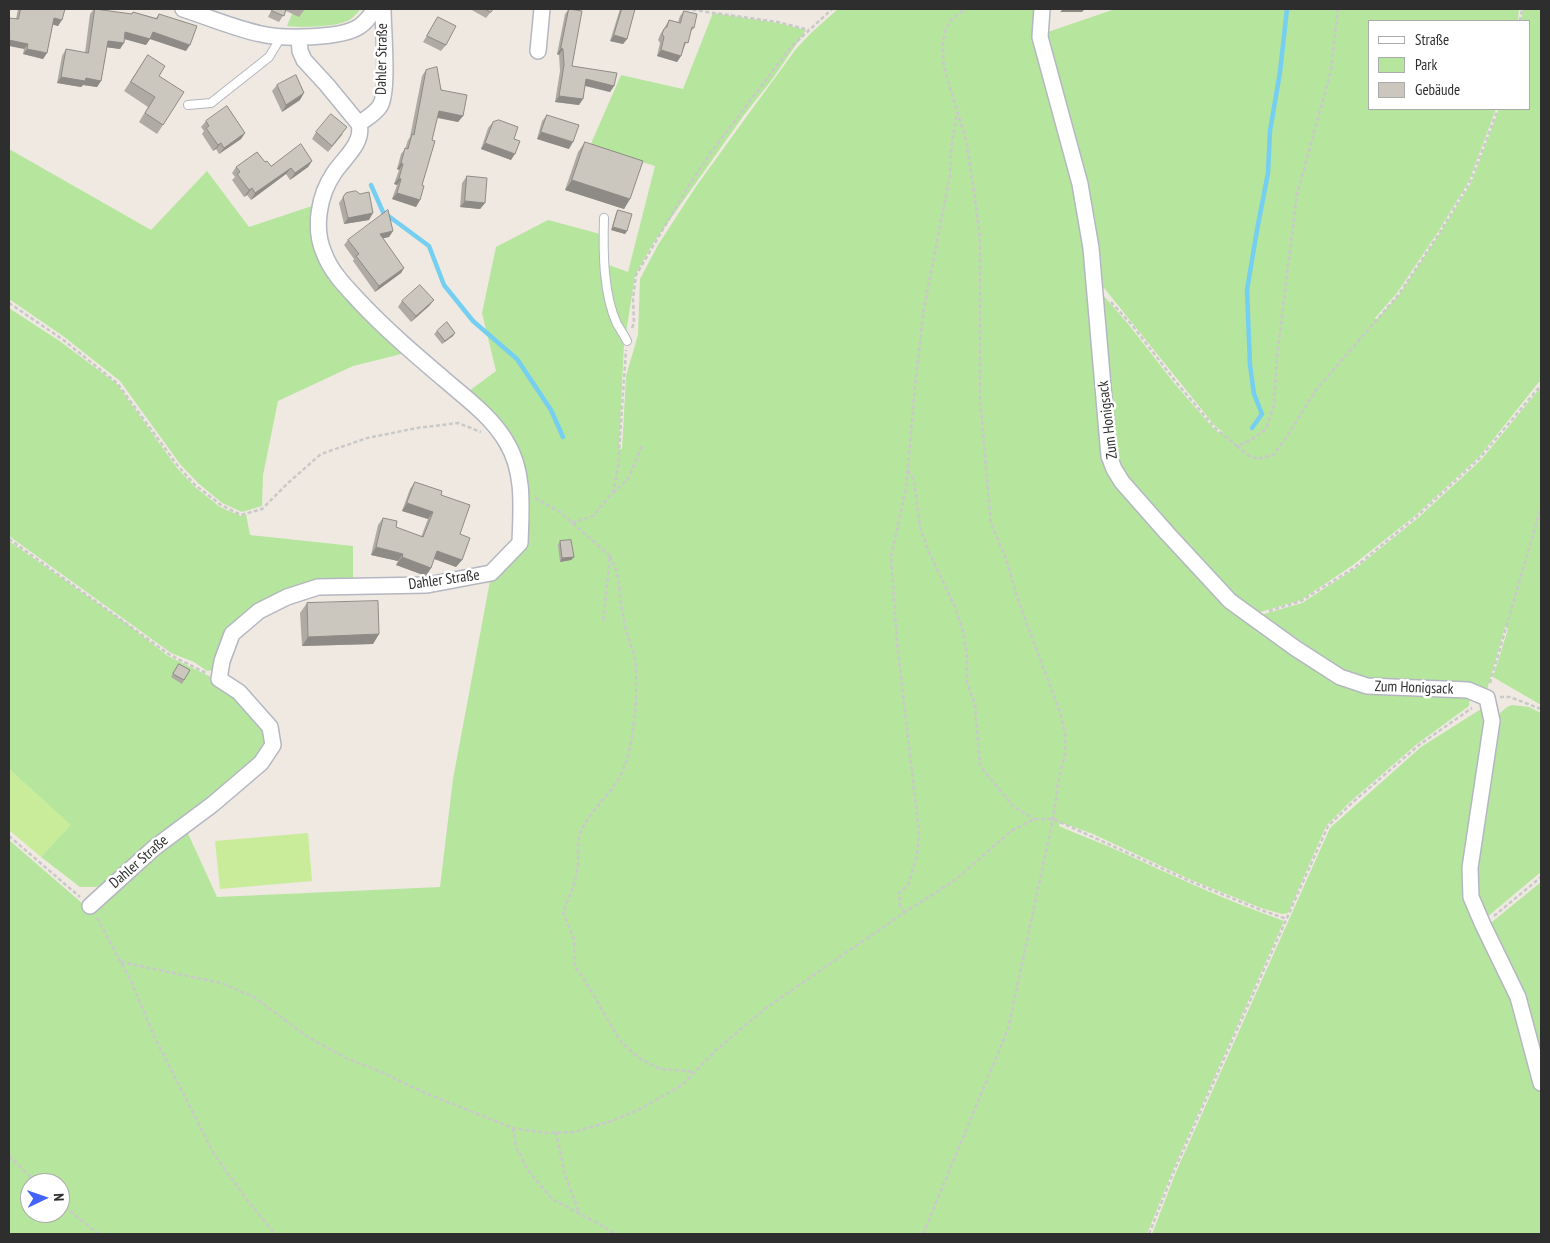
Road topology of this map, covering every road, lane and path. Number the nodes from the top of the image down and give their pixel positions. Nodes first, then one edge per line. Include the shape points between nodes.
1 (183, 9) edge
2 (375, 9) edge
3 (383, 9) edge
4 (542, 9) edge
5 (686, 9) edge
6 (832, 9) edge
7 (965, 9) edge
8 (1042, 9) edge
9 (1338, 9) edge
10 (809, 30) junction
11 (281, 37) junction
12 (299, 38) junction
13 (538, 51) dead end
14 (188, 105) dead end
15 (1498, 110) edge
16 (957, 112) junction
17 (359, 124) junction
18 (604, 218) dead end
19 (1111, 302) dead end
20 (9, 303) edge
21 (627, 341) junction
22 (1541, 385) edge
23 (508, 444) junction
24 (642, 446) dead end
25 (1238, 446) junction
26 (908, 470) junction
27 (521, 489) junction
28 (608, 498) junction
29 (1541, 507) edge
30 (572, 523) junction
31 (9, 538) edge
32 (610, 556) junction
33 (1252, 616) junction
34 (603, 622) dead end
35 (219, 678) junction
36 (1487, 698) junction
37 (1541, 709) edge
38 (1034, 819) junction
39 (1053, 819) junction
40 (9, 836) edge
41 (1541, 877) edge
42 (90, 906) junction
43 (905, 912) junction
44 (1287, 919) junction
45 (1483, 925) junction
46 (121, 962) junction
47 (694, 1074) junction
48 (1541, 1083) edge
49 (514, 1128) junction
50 (556, 1132) junction
51 (9, 1156) edge
52 (27, 1173) edge
53 (70, 1211) edge
54 (580, 1213) junction
55 (98, 1234) edge
56 (275, 1234) edge
57 (615, 1234) edge
58 (923, 1234) edge
59 (1149, 1234) edge

1 - 11 street via 261,34
2 - 12 street via 356,29
3 - 17 street, Dahler Straße via 383,100 378,109
4 - 13 street
5 - 10 path via 778,22
6 - 10 path
7 - 16 path via 952,20 943,40 943,60
8 - 33 street, Zum Honigsack via 1040,36 1080,184 1092,248 1109,456 1122,482 1167,533 1230,601
9 - 25 path via 1331,71 1297,194 1274,405 1266,429
10 - 21 path via 791,47 712,151 636,275 634,323
11 - 12 street
11 - 14 lane via 269,57 212,103
12 - 17 street via 304,60
15 - 25 path via 1470,182 1399,294 1314,391 1272,455 1258,459
16 - 26 path via 950,175 924,308
16 - 39 path via 966,140 980,239 980,399 991,523 1060,712 1064,734 1065,755
17 - 23 street, Dahler Straße via 358,141 324,192 318,222 323,252 344,285 383,326 490,420
18 - 21 lane via 606,277 612,308
19 - 25 path via 1215,428
20 - 23 path via 62,339 117,383 195,485 221,505 241,514 262,509 321,454 368,438 458,423
21 - 28 path via 618,467 613,492
22 - 33 path via 1479,459 1354,568 1301,601
23 - 27 street, Dahler Straße
24 - 28 path via 628,479
26 - 38 path via 914,480 920,527 963,631 967,683 975,704 980,766 1013,806
26 - 43 path via 891,557 897,642 919,833 917,855 908,885 899,893 900,906
27 - 30 path
27 - 35 street, Dahler Straße via 520,543 491,574 427,585 318,587 287,597 259,611 232,634
28 - 30 path via 593,516
29 - 36 path
30 - 32 path
31 - 35 path via 170,654
32 - 34 path
32 - 47 path via 617,572 625,629 634,657 636,686 632,743 622,772 580,832 574,884 563,912 574,939 575,966 621,1042 639,1058 660,1069
33 - 36 street, Zum Honigsack via 1340,677 1366,686 1468,690
35 - 42 street, Dahler Straße via 239,692 270,727 273,745 261,762 213,804 154,848
36 - 37 path via 1510,697
36 - 44 path via 1419,745 1328,826
36 - 45 street via 1492,721 1470,868 1471,897
38 - 39 path
38 - 43 path via 1011,831 954,881
39 - 44 path via 1190,881
39 - 58 path via 1008,1029
40 - 42 path
41 - 45 path
42 - 46 path
43 - 47 path via 766,1008 716,1050
44 - 59 path
45 - 48 street via 1518,997
46 - 49 path via 221,983 254,998 308,1037 346,1058
46 - 56 path via 154,1036 214,1154
47 - 50 path via 640,1109 612,1121 574,1132
49 - 50 path
49 - 54 path via 516,1147 528,1169 552,1199
50 - 54 path via 565,1175
51 - 52 path
53 - 55 path
54 - 57 path

